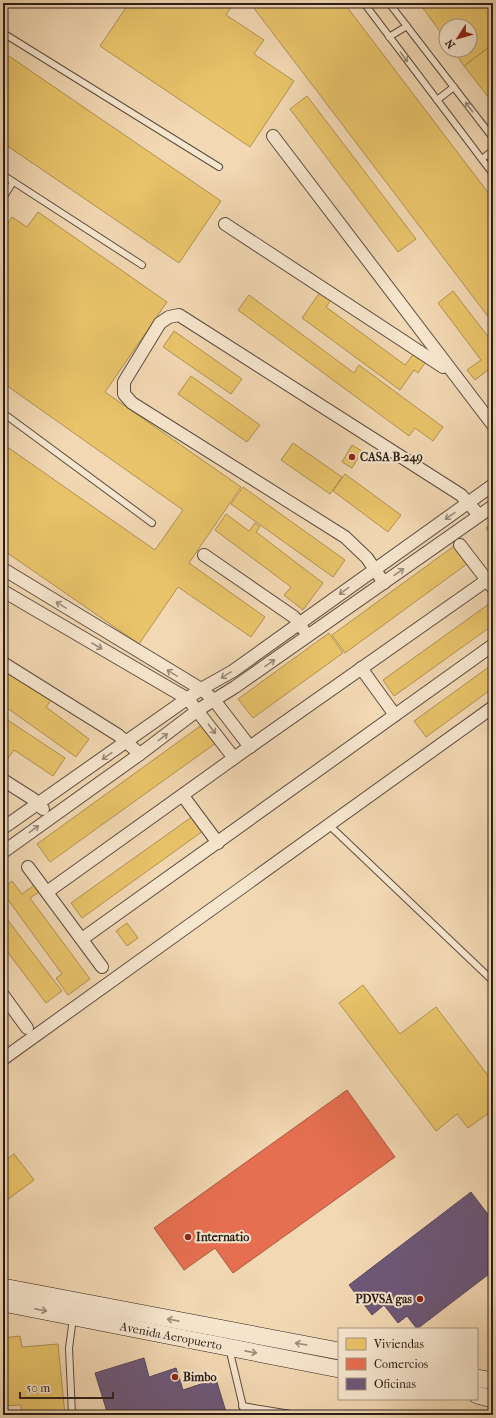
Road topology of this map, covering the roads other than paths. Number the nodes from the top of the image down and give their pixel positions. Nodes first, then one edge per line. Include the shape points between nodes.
1 (364, 3) edge
2 (389, 3) edge
3 (407, 26) junction
4 (3, 33) edge
5 (390, 37) junction
6 (454, 87) junction
7 (437, 100) junction
8 (273, 136) dead end
9 (493, 138) edge
10 (493, 150) edge
11 (482, 159) junction
12 (220, 167) dead end
13 (493, 174) edge
14 (3, 176) edge
15 (13, 182) junction
16 (3, 198) edge
17 (225, 224) dead end
18 (142, 265) dead end
19 (451, 372) junction
20 (3, 413) edge
21 (493, 425) edge
22 (493, 486) edge
23 (469, 502) junction
24 (493, 506) edge
25 (479, 515) junction
26 (152, 523) dead end
27 (460, 545) dead end
28 (204, 555) dead end
29 (3, 569) edge
30 (374, 569) junction
31 (384, 583) junction
32 (490, 584) edge
33 (3, 591) edge
34 (299, 623) junction
35 (309, 636) junction
36 (493, 645) edge
37 (3, 663) edge
38 (361, 668) junction
39 (201, 689) junction
40 (188, 699) junction
41 (214, 700) junction
42 (493, 707) edge
43 (198, 710) junction
44 (395, 716) junction
45 (128, 742) junction
46 (250, 747) junction
47 (140, 754) junction
48 (234, 758) junction
49 (3, 780) edge
50 (183, 796) junction
51 (38, 804) junction
52 (50, 817) junction
53 (329, 825) junction
54 (3, 828) edge
55 (218, 842) junction
56 (4, 849) edge
57 (28, 867) dead end
58 (47, 892) junction
59 (82, 939) junction
60 (102, 967) dead end
61 (493, 981) edge
62 (3, 995) edge
63 (27, 1028) dead end
64 (3, 1059) edge
65 (3, 1286) edge
66 (3, 1303) edge
67 (74, 1309) junction
68 (227, 1339) junction
69 (338, 1351) edge
70 (338, 1369) edge
71 (478, 1378) edge
72 (493, 1381) edge
73 (478, 1396) edge
74 (493, 1399) edge
75 (242, 1406) junction
76 (72, 1415) edge
77 (244, 1415) edge
78 (297, 1415) edge

1 - 5 lane
2 - 3 lane
3 - 5 lane
3 - 6 lane
4 - 12 lane
5 -> 7 lane
6 - 7 lane
9 -> 6 lane
7 - 11 lane
8 - 19 street
10 - 11 lane
11 - 13 lane
14 - 15 lane
15 - 16 lane
15 - 18 lane
17 - 19 street
19 - 21 street
20 - 26 lane
22 - 23 street
23 - 25 street
23 -> 30 street
23 - 30 street via 179,315 169,317 160,323 124,382 124,394 132,403 345,537 355,545
24 - 25 street
31 -> 25 street
27 - 32 street
28 - 34 street
39 -> 29 street
30 - 31 street
30 -> 34 street
31 - 35 street
32 - 38 street
33 -> 40 street
34 - 35 street
34 -> 39 street via 233,671
41 -> 35 street
36 - 44 street
37 - 45 street
38 - 44 street
38 - 46 street
39 - 40 street
39 - 41 street
40 - 43 street
40 - 45 street
41 - 43 street
41 - 46 street
42 - 53 street
47 -> 43 street
43 -> 48 street
44 - 55 street
45 - 47 street
45 -> 51 street
46 - 48 street
47 - 52 street
48 - 50 street
49 - 51 street
50 - 55 street
50 - 58 street
51 - 52 street
51 - 54 street
56 -> 52 street
53 - 61 lane
53 - 64 street
55 - 59 street
57 - 58 street
58 - 59 street
59 - 60 street
62 - 63 street
65 - 67 street, Avenida Aeropuerto
66 -> 67 street, Avenida Aeropuerto
67 - 68 street, Avenida Aeropuerto
67 - 76 lane via 69,1348
69 -> 68 street, Avenida Aeropuerto
68 -> 70 street, Avenida Aeropuerto
68 - 75 lane
71 - 72 street
73 - 74 street
75 - 77 lane
75 - 78 lane

